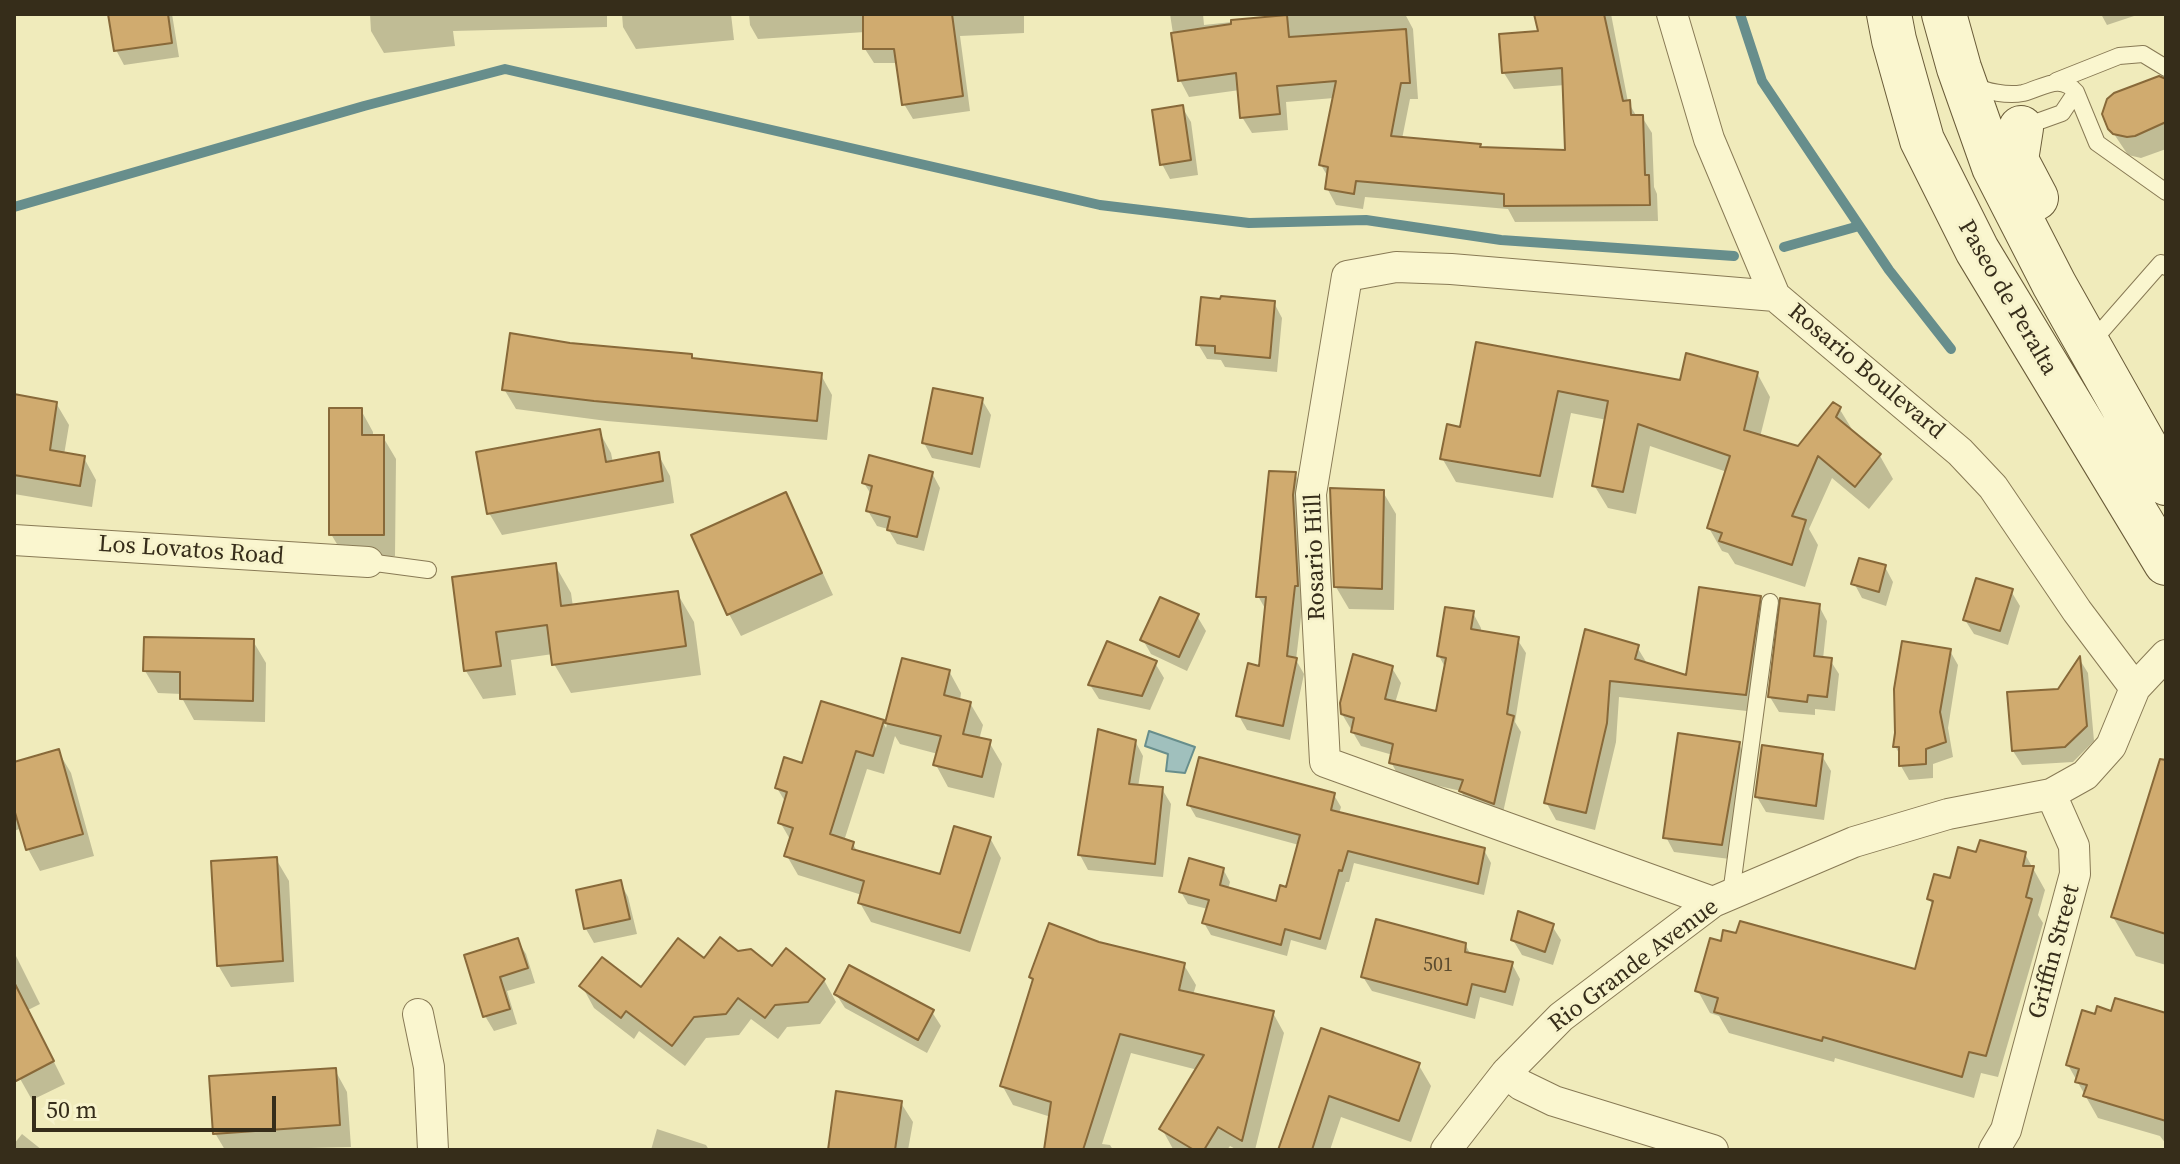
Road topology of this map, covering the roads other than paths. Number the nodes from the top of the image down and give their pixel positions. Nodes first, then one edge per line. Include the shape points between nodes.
1 (1672, 14) edge
2 (1889, 14) edge
3 (1944, 14) edge
4 (2166, 71) edge
5 (1962, 76) junction
6 (2056, 81) junction
7 (2076, 92) junction
8 (2004, 137) junction
9 (2166, 192) edge
10 (2166, 267) edge
11 (1775, 296) junction
12 (2089, 345) junction
13 (2166, 483) edge
14 (14, 540) edge
15 (368, 562) joint
16 (2166, 563) edge
17 (428, 570) dead end
18 (1770, 602) dead end
19 (2166, 655) edge
20 (2135, 688) junction
21 (2051, 794) junction
22 (1722, 898) junction
23 (418, 1014) dead end
24 (1506, 1073) junction
25 (433, 1150) edge
26 (1446, 1150) edge
27 (1713, 1150) edge
28 (1994, 1150) edge

1 - 11 street, Rosario Boulevard via 1709,139
2 - 16 main road, Paseo de Peralta via 1922,140 1977,250
3 - 5 main road, Paseo de Peralta
4 - 6 lane via 2143,54 2119,56
5 - 6 lane via 1976,87 2008,94
5 - 8 main road, Paseo de Peralta
6 - 7 lane
7 - 8 lane via 2062,113
7 - 9 lane via 2097,143
8 - 12 main road, Paseo de Peralta via 1994,167
10 - 12 lane via 2161,263
11 - 20 street, Rosario Boulevard via 1960,452 1993,487
11 - 22 street, Rosario Hill via 1451,269 1396,267 1347,276 1311,494 1325,762
12 - 13 main road, Paseo de Peralta
14 - 15 street, Los Lovatos Road
15 - 17 lane
18 - 22 lane
19 - 20 street
20 - 21 street via 2111,746 2085,775
21 - 22 street, Rio Grande Avenue via 1948,814 1854,842
21 - 28 street, Griffin Street via 2074,846 2075,874 2006,1130
22 - 24 street, Rio Grande Avenue via 1561,1017
23 - 25 street via 429,1067
24 - 26 street, Rio Grande Avenue
24 - 27 street via 1554,1101

